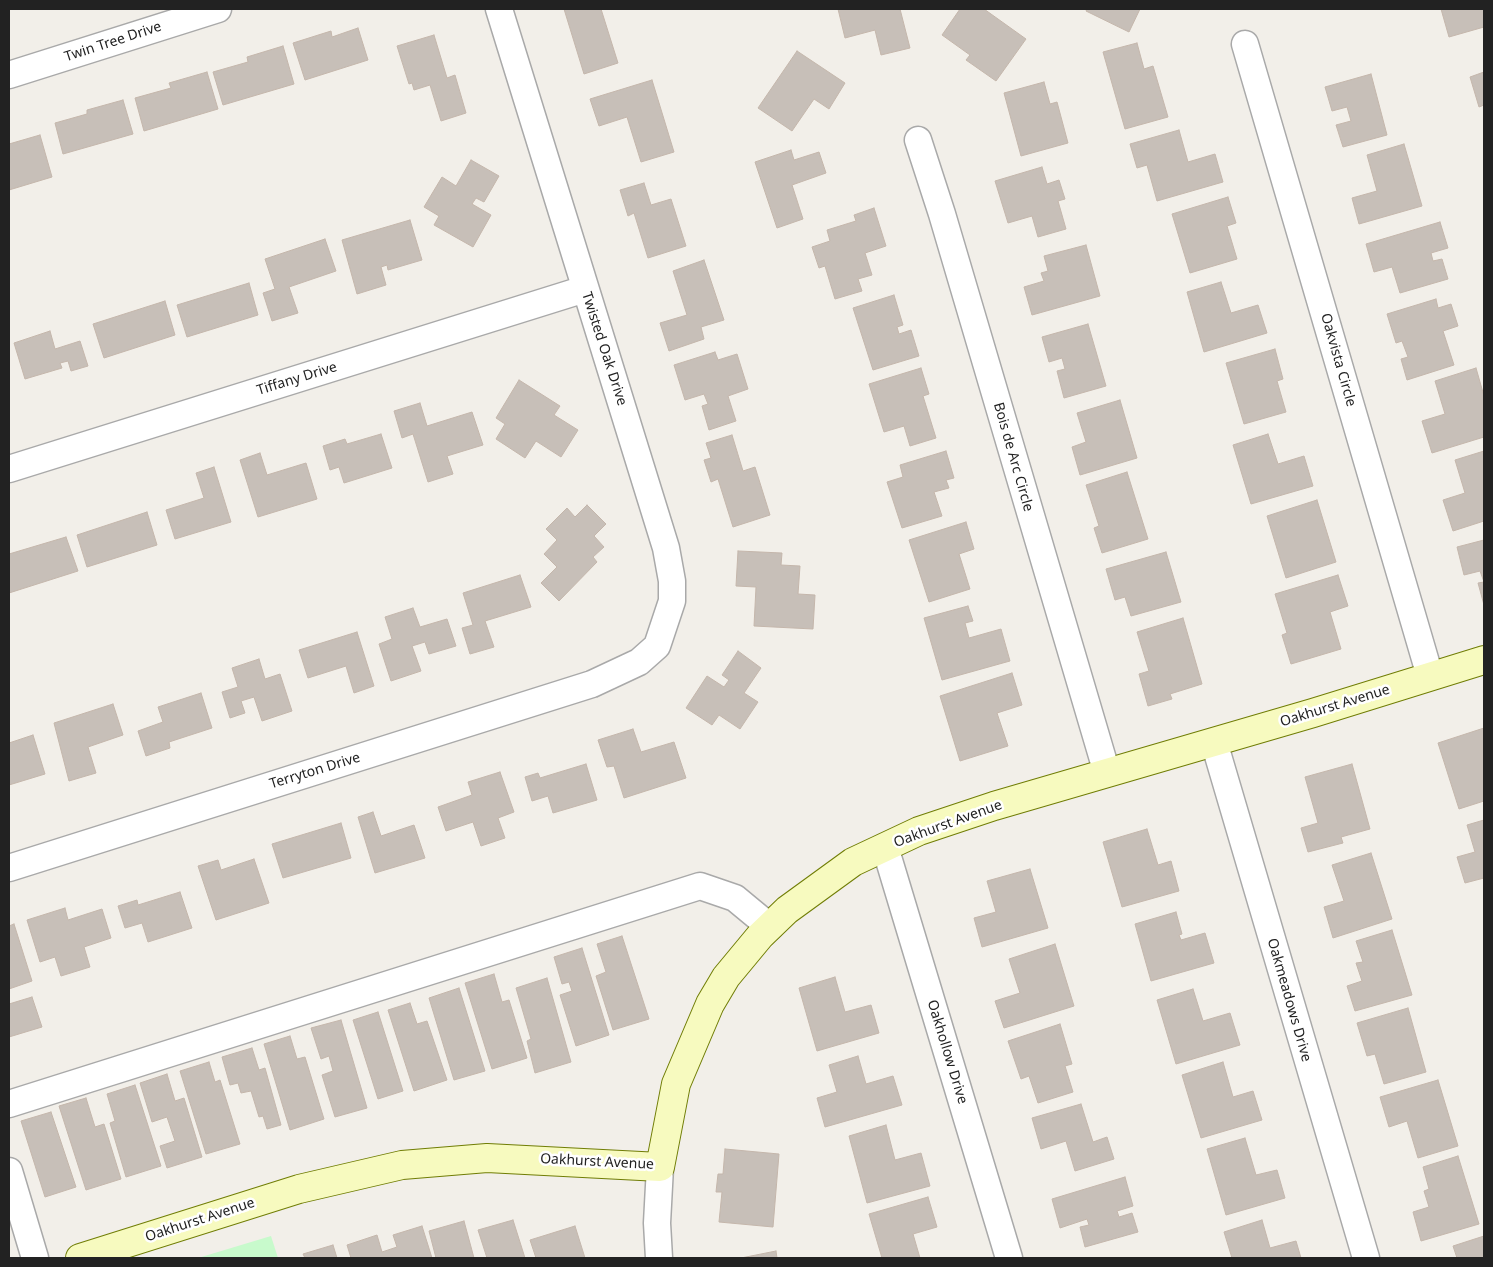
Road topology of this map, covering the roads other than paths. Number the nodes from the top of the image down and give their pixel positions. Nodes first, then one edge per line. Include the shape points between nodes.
1 (218, 9) edge
2 (498, 9) edge
3 (1245, 44) dead end
4 (9, 75) edge
5 (918, 140) dead end
6 (585, 289) junction
7 (9, 469) edge
8 (1484, 660) edge
9 (620, 672) joint
10 (1430, 676) junction
11 (1214, 742) junction
12 (1107, 773) junction
13 (884, 847) junction
14 (9, 868) edge
15 (770, 927) junction
16 (9, 1104) edge
17 (660, 1167) junction
18 (9, 1171) edge
19 (35, 1258) edge
20 (80, 1258) edge
21 (660, 1258) edge
22 (1009, 1258) edge
23 (1366, 1258) edge

1 - 4 street, Twin Tree Drive
2 - 6 street, Twisted Oak Drive
3 - 10 street, Oakvista Circle
5 - 12 street, Bois de Arc Circle
6 - 7 street, Tiffany Drive
6 - 9 street, Twisted Oak Drive via 664,540 672,581 672,601 657,646 639,662
8 - 10 street, Oakhurst Avenue
9 - 14 street, Terryton Drive via 592,684
10 - 11 street, Oakhurst Avenue
11 - 12 street, Oakhurst Avenue
11 - 23 street, Oakmeadows Drive
12 - 13 street, Oakhurst Avenue via 994,806 919,831
13 - 15 street, Oakhurst Avenue via 853,862 818,886
13 - 22 street, Oakhollow Drive
15 - 16 street via 735,898 700,886
15 - 17 street, Oakhurst Avenue via 726,977 699,1027 676,1084
17 - 20 street, Oakhurst Avenue via 487,1158 402,1165 299,1189
17 - 21 street via 657,1223
18 - 19 street

